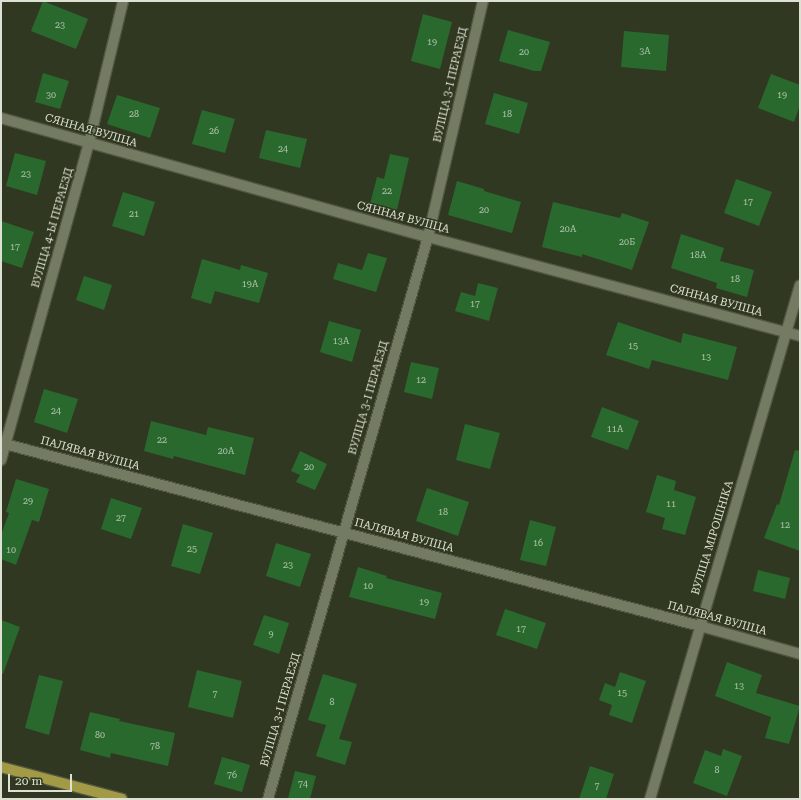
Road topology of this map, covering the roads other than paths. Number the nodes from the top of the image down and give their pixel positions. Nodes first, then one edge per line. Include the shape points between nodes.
1 (123, 1) edge
2 (483, 1) edge
3 (1, 118) edge
4 (89, 143) junction
5 (428, 237) junction
6 (800, 284) edge
7 (787, 333) junction
8 (800, 336) edge
9 (3, 443) edge
10 (1, 460) edge
11 (344, 533) junction
12 (700, 626) junction
13 (800, 654) edge
14 (1, 767) edge
15 (122, 799) edge
16 (268, 799) edge
17 (650, 799) edge

1 - 4 street, ВУЛІЦА 4-Ы ПЕРАЕЗД
2 - 5 street, ВУЛІЦА 3-І ПЕРАЕЗД
3 - 4 street, СЯННАЯ ВУЛІЦА
4 - 5 street, СЯННАЯ ВУЛІЦА
4 - 9 street, ВУЛІЦА 4-Ы ПЕРАЕЗД
5 - 7 street, СЯННАЯ ВУЛІЦА
5 - 11 street, ВУЛІЦА 3-І ПЕРАЕЗД
6 - 7 street, ВУЛІЦА МІРОШНІКА
7 - 8 street, СЯННАЯ ВУЛІЦА
7 - 12 street, ВУЛІЦА МІРОШНІКА
9 - 10 street, ВУЛІЦА 4-Ы ПЕРАЕЗД
9 - 11 street, ПАЛЯВАЯ ВУЛІЦА
11 - 12 street, ПАЛЯВАЯ ВУЛІЦА
11 - 16 street, ВУЛІЦА 3-І ПЕРАЕЗД
12 - 13 street, ПАЛЯВАЯ ВУЛІЦА
12 - 17 street, ВУЛІЦА МІРОШНІКА
14 - 15 main road

